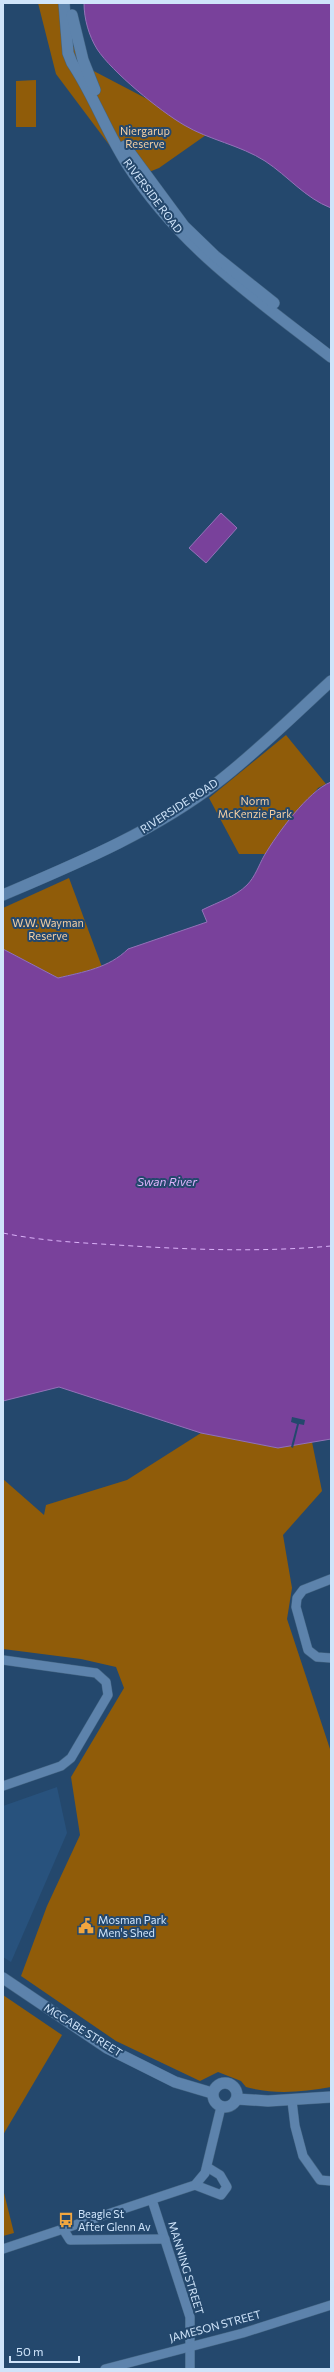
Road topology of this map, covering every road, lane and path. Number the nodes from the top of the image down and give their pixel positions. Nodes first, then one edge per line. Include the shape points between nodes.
1 (64, 3) edge
2 (70, 3) edge
3 (331, 349) edge
4 (331, 357) edge
5 (331, 681) edge
6 (3, 895) edge
7 (331, 1579) edge
8 (331, 1658) edge
9 (3, 1660) edge
10 (3, 1786) edge
11 (3, 1978) edge
12 (212, 2093) junction
13 (331, 2097) edge
14 (236, 2099) junction
15 (292, 2101) junction
16 (221, 2107) junction
17 (207, 2166) junction
18 (331, 2181) edge
19 (195, 2185) junction
20 (152, 2200) junction
21 (64, 2229) junction
22 (165, 2239) junction
23 (3, 2249) edge
24 (331, 2305) edge
25 (191, 2346) junction
26 (105, 2369) edge
27 (190, 2369) edge

1 - 4 street, RIVERSIDE ROAD via 68,53 72,63 127,164 166,217 224,274
2 - 3 street, RIVERSIDE ROAD via 77,39 93,85 124,146 169,208 215,256
5 - 6 street, RIVERSIDE ROAD via 230,772 169,815 116,846
7 - 8 street via 303,1590 297,1598 296,1607 308,1650 317,1657
9 - 10 street via 96,1673 106,1682 108,1695 71,1758 61,1766
11 - 12 street, MCCABE STREET via 107,2048 175,2082
12 - 14 street via 216,2086 228,2083 237,2091
12 - 16 street via 215,2103
13 - 15 street
14 - 15 street
14 - 16 street via 232,2105
15 - 18 street via 303,2156 320,2180
16 - 17 street
17 - 19 street via 202,2180
17 - 19 street via 220,2175 227,2187 221,2196
19 - 20 street
20 - 21 street
20 - 22 street, MANNING STREET
21 - 22 street via 70,2240
21 - 23 street
22 - 25 street, MANNING STREET via 189,2313
24 - 25 street, JAMESON STREET via 243,2333
25 - 26 street, JAMESON STREET
25 - 27 street, MANNING STREET

